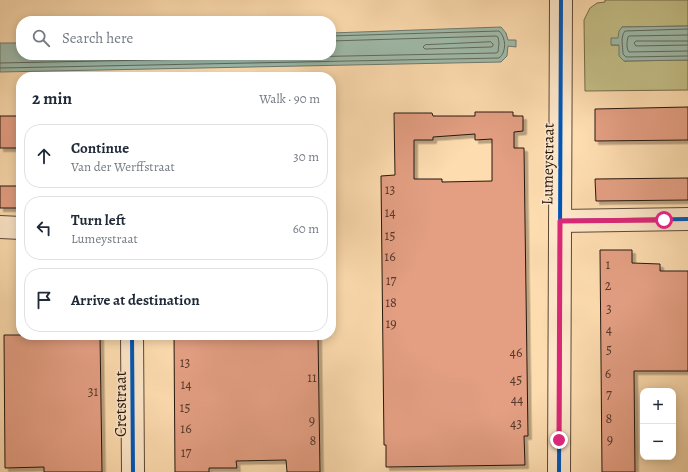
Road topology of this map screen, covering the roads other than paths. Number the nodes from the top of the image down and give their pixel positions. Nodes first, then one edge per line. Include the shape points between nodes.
1 (561, 0) edge
2 (688, 219) edge
3 (560, 221) junction
4 (0, 227) edge
5 (16, 228) edge
6 (132, 340) edge
7 (133, 472) edge
8 (559, 472) edge

1 - 3 street, Lumeystraat
2 - 3 street
3 - 8 street, Lumeystraat
4 - 5 street
6 - 7 street, Cretstraat

